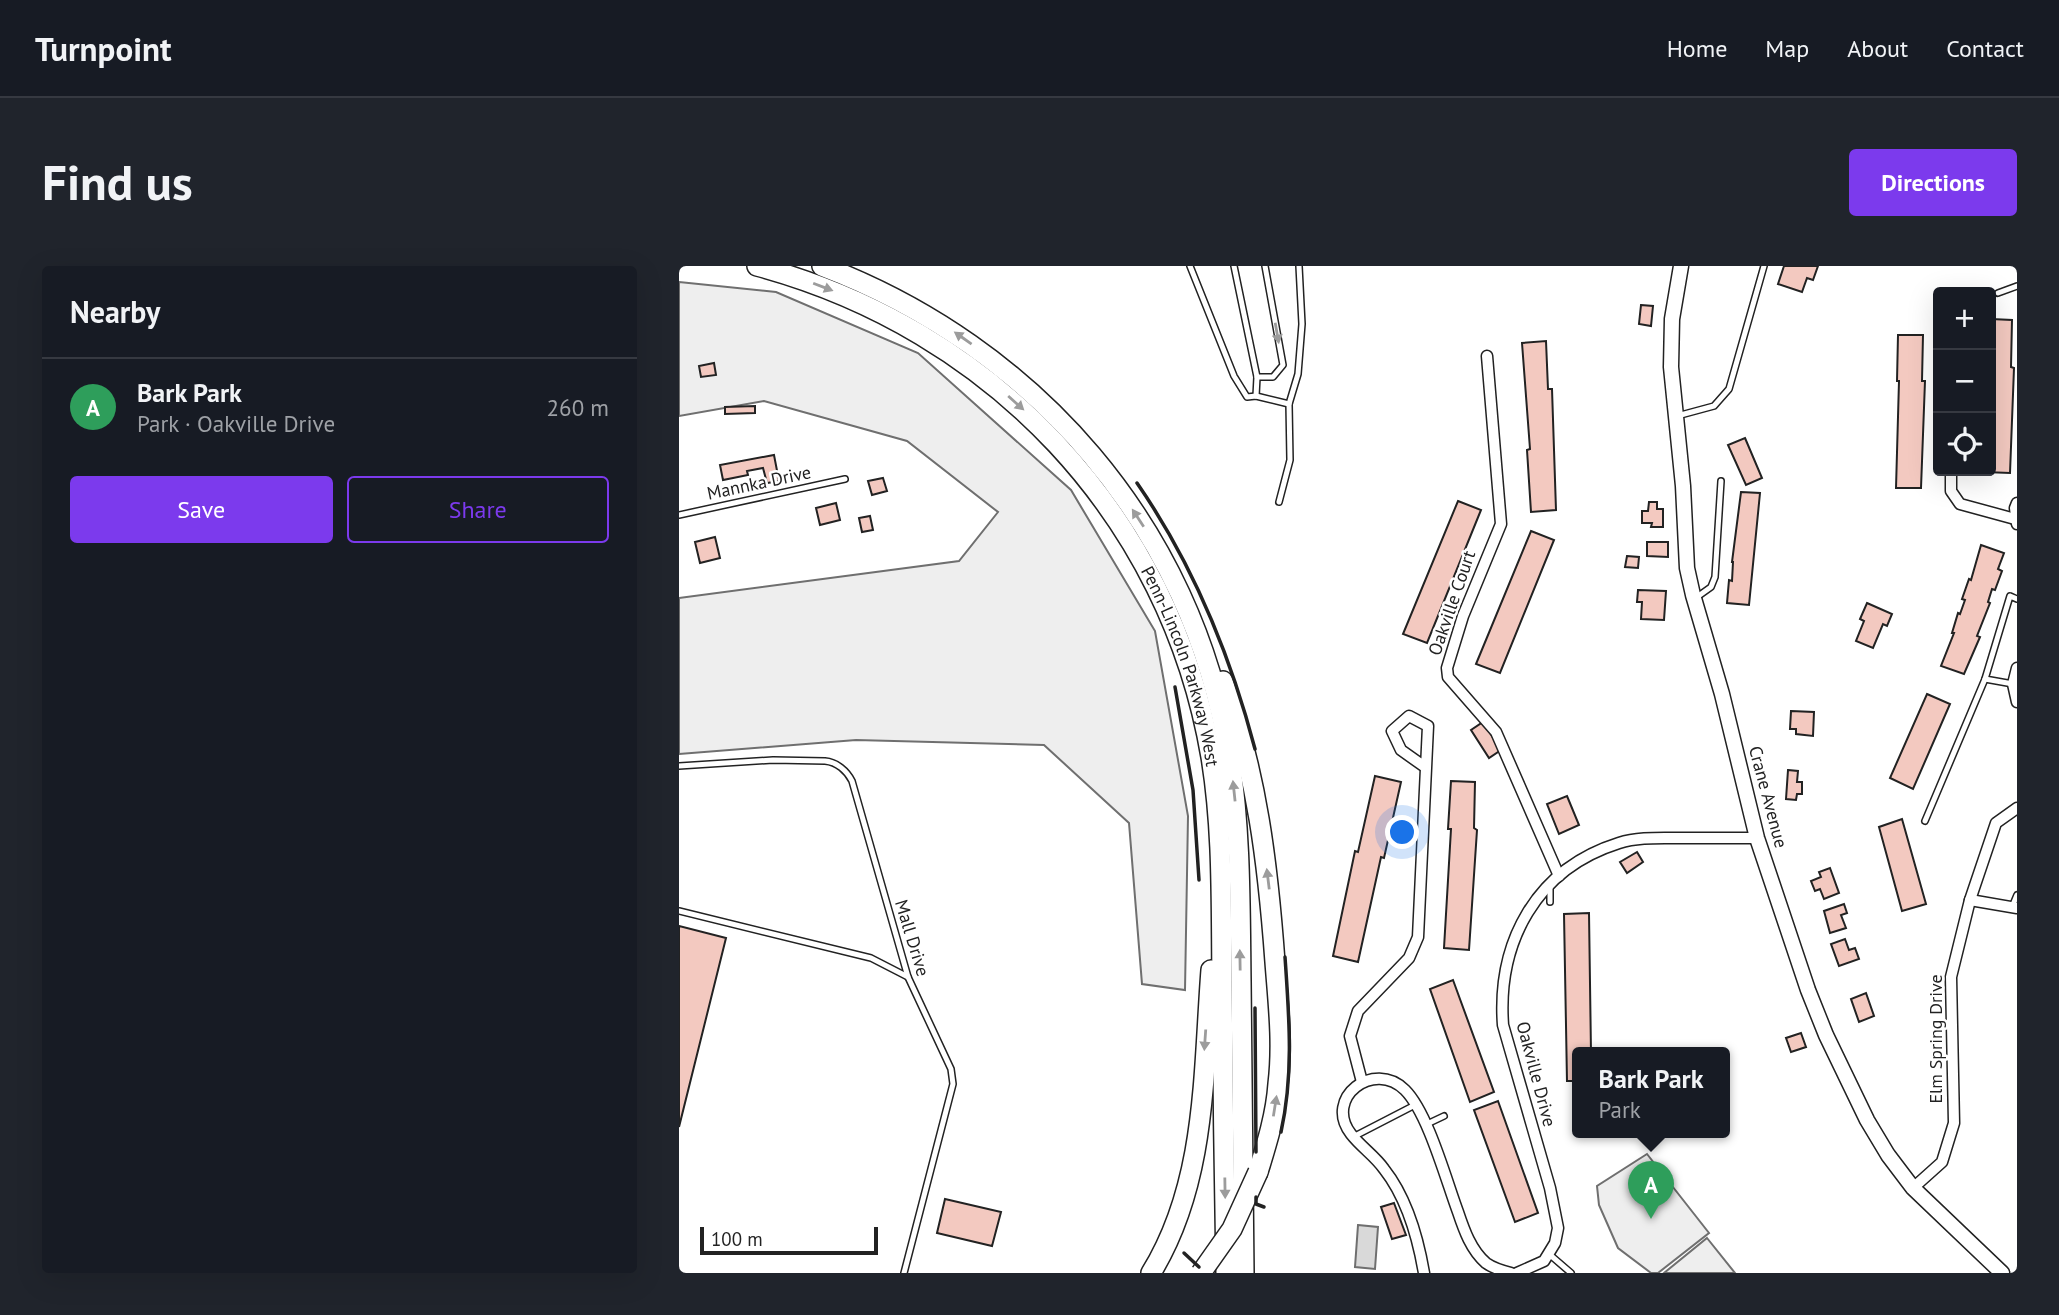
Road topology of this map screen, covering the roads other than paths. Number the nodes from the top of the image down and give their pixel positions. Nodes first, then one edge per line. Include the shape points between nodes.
1 (757, 266) edge
2 (822, 266) edge
3 (1190, 266) edge
4 (1234, 266) edge
5 (1265, 266) edge
6 (1299, 266) edge
7 (1681, 266) edge
8 (1764, 266) edge
9 (2017, 286) edge
10 (1998, 293) dead end
11 (1487, 356) dead end
12 (1257, 377) junction
13 (1256, 396) junction
14 (1289, 404) junction
15 (1674, 417) junction
16 (1951, 476) edge
17 (845, 479) dead end
18 (1721, 481) dead end
19 (1279, 502) dead end
20 (2017, 503) edge
21 (679, 515) edge
22 (2016, 522) edge
23 (1169, 571) junction
24 (1694, 599) junction
25 (2017, 599) edge
26 (2017, 668) edge
27 (1985, 679) junction
28 (2013, 684) junction
29 (2017, 702) edge
30 (679, 766) edge
31 (1425, 767) junction
32 (2017, 808) edge
33 (1925, 821) dead end
34 (1758, 838) junction
35 (1220, 850) junction
36 (1559, 876) junction
37 (1550, 884) junction
38 (2017, 895) edge
39 (1970, 900) junction
40 (1550, 902) dead end
41 (2015, 907) edge
42 (679, 911) edge
43 (908, 977) junction
44 (1362, 1082) junction
45 (1415, 1105) junction
46 (1444, 1116) dead end
47 (1425, 1125) junction
48 (1353, 1137) junction
49 (1913, 1188) junction
50 (1549, 1254) junction
51 (904, 1273) edge
52 (1151, 1273) edge
53 (1201, 1273) edge
54 (1226, 1273) edge
55 (1244, 1273) edge
56 (1424, 1273) edge
57 (1511, 1273) edge
58 (1517, 1273) edge
59 (1571, 1273) edge
60 (2002, 1273) edge

1 -> 35 highway, Penn-Lincoln Parkway West via 841,294 898,320 951,352 1024,411 1088,479 1139,556 1187,664 1210,756
23 -> 2 highway, Penn-Lincoln Parkway West via 1103,467 1014,376 907,303
3 - 13 lane via 1234,376 1247,397
4 - 12 lane
5 -> 12 lane via 1283,365 1273,377
6 - 14 lane via 1302,324
7 - 15 street, Crane Avenue via 1671,342
8 - 15 lane via 1729,389 1714,407
9 - 10 lane
11 - 36 street, Oakville Court via 1501,524 1463,616 1448,677 1496,732
12 - 13 lane
13 - 14 lane
14 - 19 lane via 1290,460
15 - 24 street, Crane Avenue
16 - 22 street via 1951,491 1960,504
17 - 21 lane, Mannka Drive
18 - 24 lane via 1715,577 1711,587
20 - 22 street
53 -> 23 highway, bridge via 1232,1229 1258,1172 1275,1112 1280,1058 1271,904 1249,768 1232,705
55 -> 23 highway, Penn-Lincoln Parkway West via 1240,883 1233,786 1215,689
24 - 34 street, Crane Avenue
25 - 27 lane via 2010,596
26 - 28 street
27 - 28 lane
27 - 33 lane
28 - 29 street
30 - 43 lane, Mall Drive via 825,761 843,770 852,781
31 - 31 street via 1428,726 1409,716 1392,731 1401,750
31 - 44 street via 1418,937 1392,982 1357,1011 1350,1036
32 - 39 street, Elm Spring Drive via 1996,823
34 - 36 street, Oakville Drive via 1619,842
34 - 49 street, Crane Avenue via 1826,1035 1867,1120
35 -> 52 highway via 1196,1151 1176,1225
35 -> 54 highway, Penn-Lincoln Parkway West
36 - 37 street, Oakville Drive
37 - 40 lane
37 - 50 street, Oakville Drive via 1522,920 1505,965 1502,1001 1503,1025 1555,1210 1558,1228
38 - 41 lane
39 - 41 street
39 - 49 street, Elm Spring Drive via 1951,977 1954,1123 1942,1162
42 - 43 lane via 871,958
43 - 51 lane, Mall Drive via 954,1084
44 - 45 street via 1393,1082
44 - 48 street via 1352,1088 1344,1109
45 - 47 street
45 - 48 lane
46 - 47 lane
47 - 57 street via 1473,1247 1489,1265
48 - 56 street via 1385,1170 1396,1189 1415,1232
49 - 60 street, Crane Avenue
50 - 58 street via 1537,1266
50 - 59 lane

